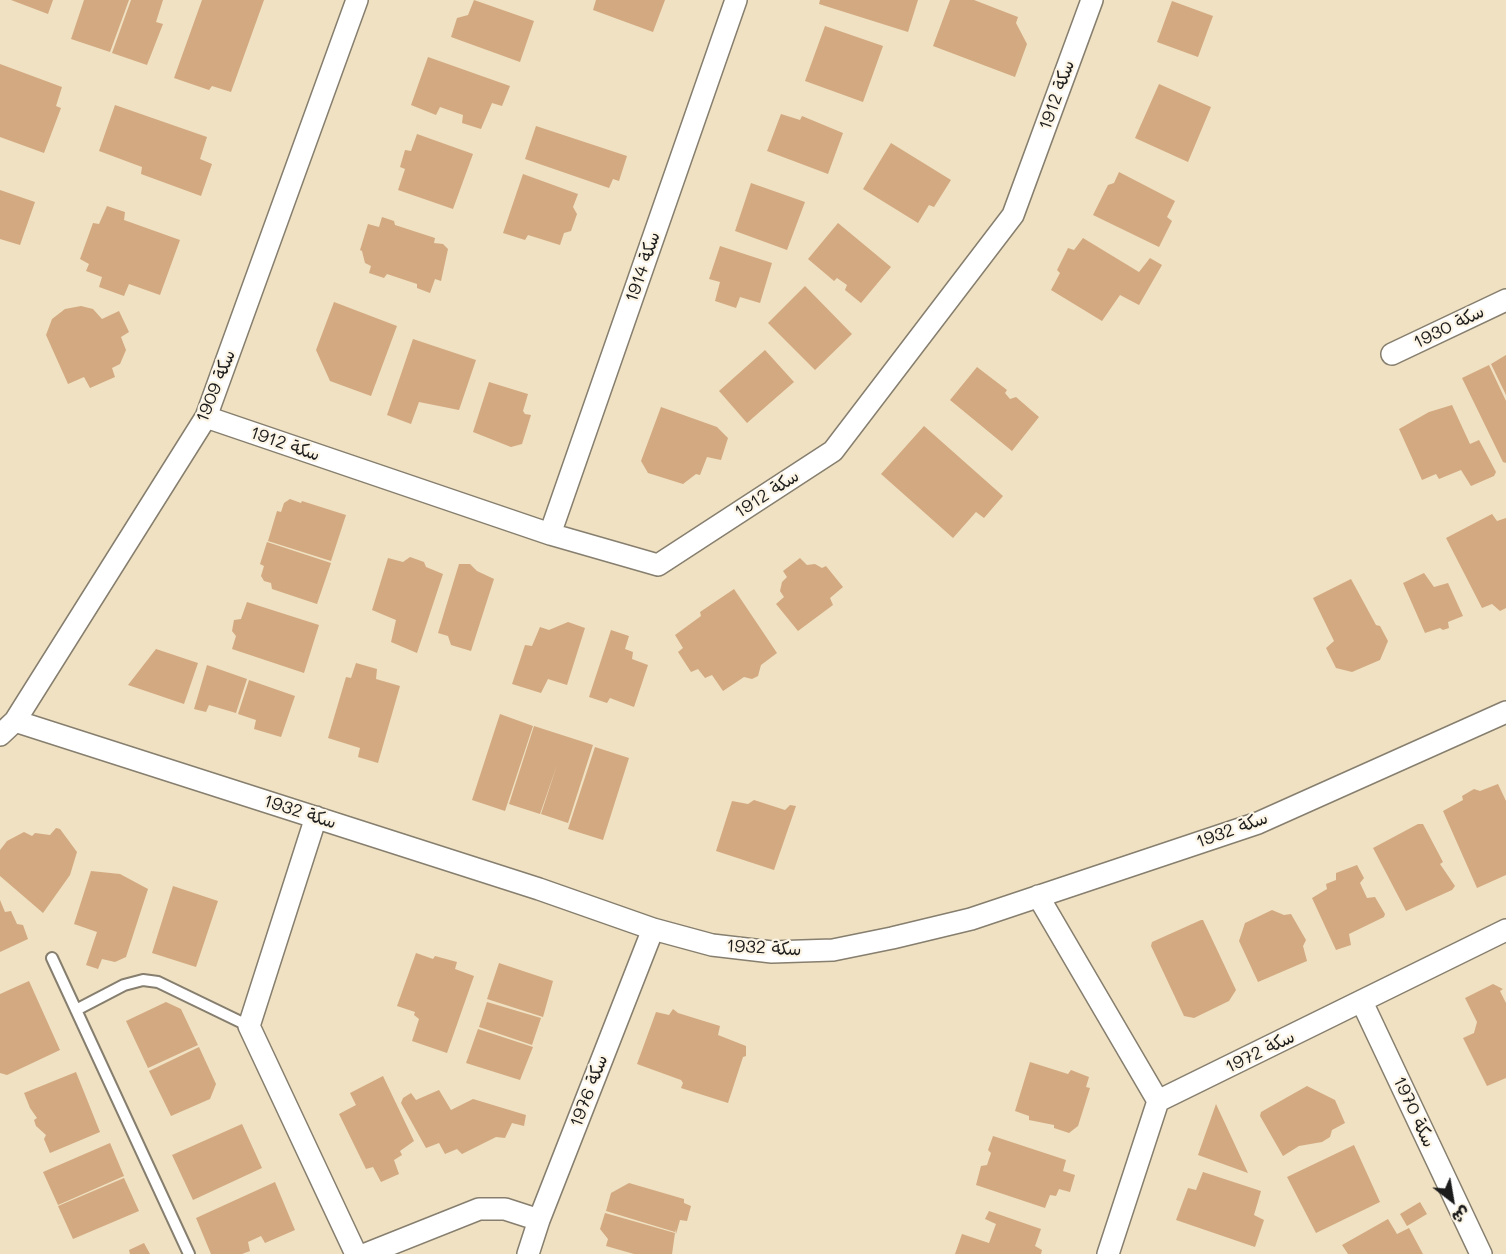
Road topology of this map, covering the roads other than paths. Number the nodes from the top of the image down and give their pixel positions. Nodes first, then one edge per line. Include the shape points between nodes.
1 (357, 0) edge
2 (736, 0) edge
3 (1092, 0) edge
4 (1506, 300) edge
5 (1392, 354) dead end
6 (206, 417) junction
7 (550, 534) junction
8 (1506, 712) edge
9 (8, 728) edge
10 (316, 817) junction
11 (1038, 896) junction
12 (653, 929) junction
13 (1506, 930) edge
14 (52, 958) dead end
15 (1362, 1002) junction
16 (76, 1010) junction
17 (249, 1026) junction
18 (1158, 1101) junction
19 (539, 1220) junction
20 (189, 1254) edge
21 (356, 1254) edge
22 (366, 1254) edge
23 (528, 1254) edge
24 (1108, 1254) edge
25 (1481, 1254) edge

1 - 6 street, سكة 1909
2 - 7 street, سكة 1914
3 - 7 street, سكة 1912 via 1013,215 833,451 658,565
4 - 5 street, سكة 1930
6 - 7 street, سكة 1912
6 - 9 street, سكة 1909
8 - 11 street, سكة 1932 via 1258,823
9 - 10 street, سكة 1932
10 - 12 street, سكة 1932
10 - 17 street
11 - 12 street, سكة 1932 via 971,919 833,950 772,952 712,945
11 - 18 street
12 - 19 street, سكة 1976
13 - 15 street, سكة 1972
14 - 16 lane
15 - 18 street, سكة 1972
15 - 25 street, سكة 1970
16 - 17 lane via 124,985 143,980 158,982
16 - 20 lane
17 - 21 street
18 - 24 street
19 - 22 street via 505,1209 479,1209
19 - 23 street, سكة 1976

